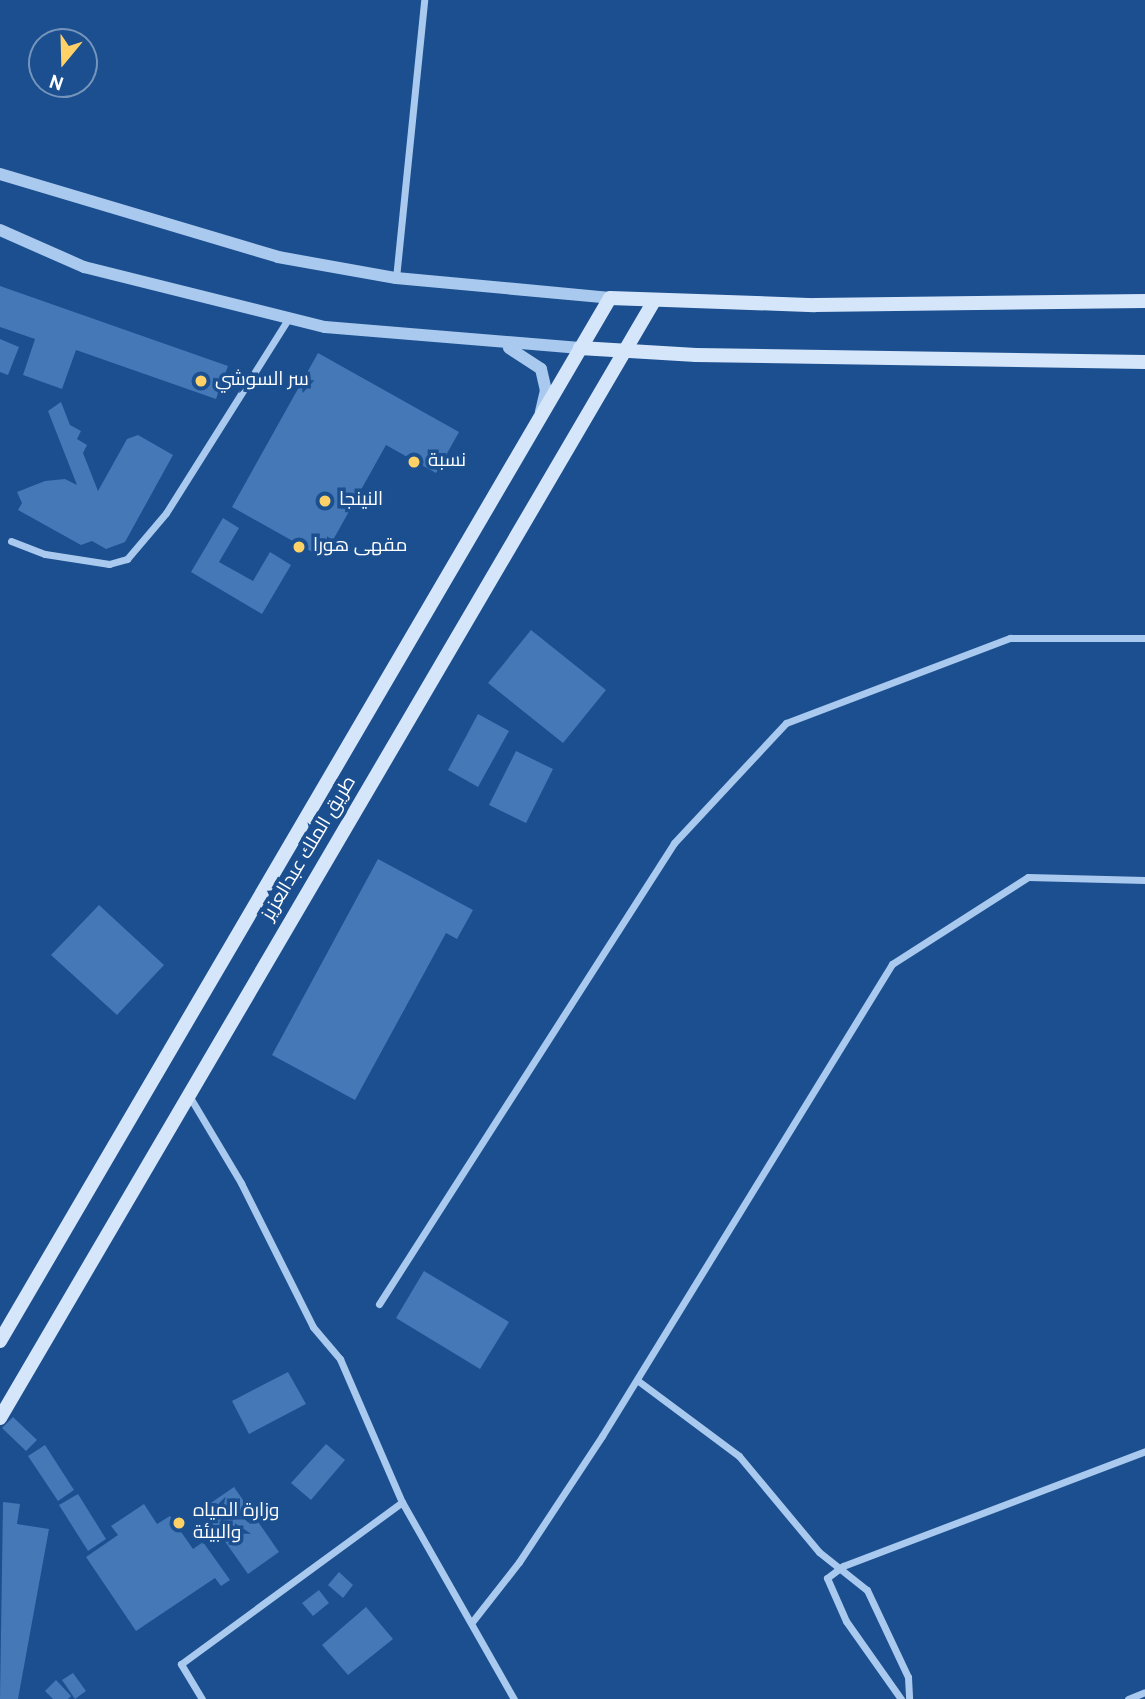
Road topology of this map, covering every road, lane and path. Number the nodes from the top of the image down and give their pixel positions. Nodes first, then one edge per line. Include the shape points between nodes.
1 (424, 0) edge
2 (0, 174) edge
3 (0, 230) edge
4 (396, 278) junction
5 (610, 298) junction
6 (654, 300) junction
7 (1145, 301) edge
8 (288, 319) junction
9 (499, 344) junction
10 (580, 348) junction
11 (626, 351) junction
12 (1145, 362) edge
13 (541, 415) junction
14 (11, 541) dead end
15 (1145, 638) edge
16 (1145, 880) edge
17 (188, 1092) junction
18 (379, 1304) dead end
19 (0, 1341) edge
20 (637, 1380) junction
21 (0, 1418) edge
22 (1145, 1451) edge
23 (402, 1502) junction
24 (843, 1566) junction
25 (471, 1622) junction
26 (1145, 1692) edge
27 (202, 1699) edge
28 (514, 1699) edge
29 (901, 1699) edge
30 (909, 1699) edge
31 (1128, 1699) edge

1 - 4 street
2 - 4 street via 278,257
3 - 8 street via 84,267
4 - 5 street
5 - 6 main road
5 - 10 main road, طريق الملك عبدالعزيز
6 - 7 main road
6 - 11 main road, طريق الملك عبدالعزيز
8 - 9 street
8 - 14 street via 166,513 127,559 109,564 45,554
9 - 10 street
9 - 13 street via 524,354 541,369 545,390
10 - 11 main road
10 - 13 main road, طريق الملك عبدالعزيز
11 - 12 main road
11 - 17 main road, طريق الملك عبدالعزيز
13 - 19 main road, طريق الملك عبدالعزيز
15 - 18 street via 1010,639 786,723 674,843
16 - 20 street via 1028,877 891,964
17 - 21 main road, طريق الملك عبدالعزيز
17 - 23 street via 242,1184 313,1327 340,1359
20 - 24 street via 739,1456 820,1552
20 - 25 street via 519,1562
22 - 24 street
23 - 25 street
23 - 27 street via 181,1664
24 - 29 street via 827,1578 846,1621
24 - 30 street via 867,1590 908,1677
25 - 28 street
26 - 31 street

